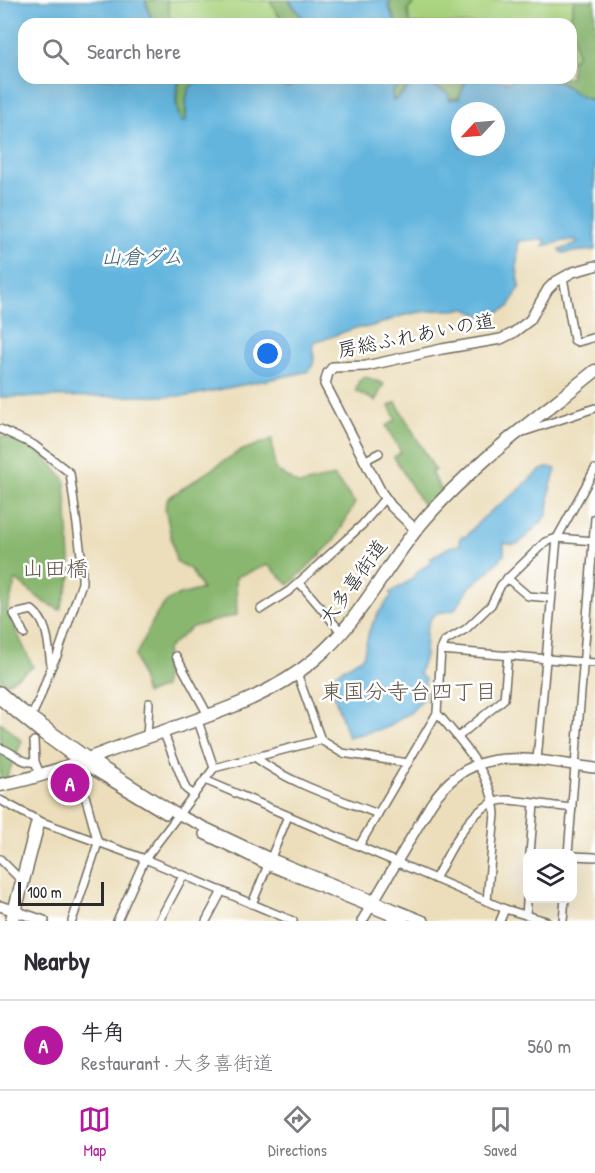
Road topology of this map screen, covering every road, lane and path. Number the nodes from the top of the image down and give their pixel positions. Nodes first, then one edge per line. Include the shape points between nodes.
1 (595, 266) edge
2 (563, 277) junction
3 (595, 338) edge
4 (595, 371) edge
5 (595, 408) edge
6 (0, 429) edge
7 (519, 433) junction
8 (379, 453) dead end
9 (364, 461) junction
10 (595, 469) edge
11 (385, 498) junction
12 (595, 518) edge
13 (416, 530) junction
14 (557, 538) junction
15 (594, 541) edge
16 (507, 578) junction
17 (299, 582) junction
18 (551, 598) junction
19 (261, 609) dead end
20 (342, 633) junction
21 (24, 634) dead end
22 (441, 650) junction
23 (508, 655) junction
24 (176, 656) dead end
25 (546, 658) junction
26 (584, 662) junction
27 (595, 663) edge
28 (51, 666) junction
29 (297, 673) junction
30 (0, 691) edge
31 (0, 700) edge
32 (149, 703) dead end
33 (437, 713) junction
34 (31, 716) junction
35 (202, 717) junction
36 (163, 731) junction
37 (147, 737) junction
38 (458, 738) junction
39 (321, 740) junction
40 (34, 741) dead end
41 (0, 748) edge
42 (256, 758) junction
43 (537, 760) junction
44 (81, 761) junction
45 (35, 762) junction
46 (408, 763) junction
47 (477, 764) junction
48 (575, 766) junction
49 (214, 768) junction
50 (595, 768) edge
51 (41, 776) junction
52 (205, 780) junction
53 (0, 785) edge
54 (194, 795) junction
55 (0, 800) edge
56 (495, 802) junction
57 (534, 804) junction
58 (572, 808) junction
59 (378, 814) junction
60 (288, 816) junction
61 (177, 817) junction
62 (38, 821) junction
63 (98, 843) junction
64 (358, 846) junction
65 (530, 849) edge
66 (568, 849) edge
67 (577, 855) edge
68 (595, 857) edge
69 (0, 859) edge
70 (145, 859) junction
71 (269, 861) junction
72 (398, 863) junction
73 (183, 876) junction
74 (20, 879) junction
75 (435, 879) junction
76 (222, 891) junction
77 (487, 902) junction
78 (527, 903) edge
79 (565, 903) edge
80 (252, 904) junction
81 (373, 904) junction
82 (0, 906) edge
83 (505, 909) junction
84 (15, 914) edge
85 (526, 915) junction
86 (9, 921) edge
87 (44, 921) edge
88 (72, 921) edge
89 (117, 921) edge
90 (159, 921) edge
91 (206, 921) edge
92 (293, 921) edge
93 (362, 921) edge
94 (404, 921) edge
95 (424, 921) edge
96 (500, 921) edge
97 (546, 921) edge
98 (563, 921) edge

1 - 2 street, 房総ふれあいの道
2 - 3 street via 574,340
2 - 9 street, 房総ふれあいの道 via 548,289 530,320 501,339 366,366 333,367 325,384
4 - 7 highway, 大多喜街道
5 - 7 street
6 - 28 street via 34,445 70,473 82,583
7 - 13 highway, 大多喜街道 via 457,485
8 - 9 street
9 - 11 street, 房総ふれあいの道
10 - 14 street
11 - 13 street, 房総ふれあいの道
11 - 17 street via 362,525
12 - 15 street
13 - 20 highway, 大多喜街道
14 - 15 street
14 - 16 street via 540,546
14 - 18 street
15 - 26 street
16 - 18 street via 528,596
16 - 22 street via 491,605 466,629 446,641
17 - 19 street
17 - 20 street
18 - 25 street
20 - 29 highway, 大多喜街道
21 - 28 street via 14,614 32,610 44,623
22 - 23 street
22 - 33 street
23 - 25 street
23 - 38 street via 504,699
24 - 35 street
25 - 26 street
25 - 43 street
26 - 27 street
26 - 48 street
28 - 34 street
29 - 35 highway, 大多喜街道
29 - 39 street
30 - 34 street
31 - 44 street
32 - 37 street
33 - 38 street
33 - 46 street
34 - 44 street
35 - 36 highway, 大多喜街道
35 - 49 street
36 - 37 highway, 大多喜街道
36 - 54 street via 186,789
37 - 44 highway, 大多喜街道
38 - 47 street
39 - 42 street
39 - 46 street via 342,753
40 - 45 street
41 - 45 street via 27,763
42 - 49 street
42 - 59 street via 314,789
43 - 47 street via 497,759
43 - 48 street
44 - 51 highway, 大多喜街道
44 - 61 street
44 - 63 street via 80,777
45 - 51 street
46 - 59 street
47 - 56 street
47 - 72 street via 442,787
48 - 50 street
48 - 58 street
49 - 52 street
51 - 53 highway, 大多喜街道
52 - 54 street
52 - 60 street
54 - 61 street
55 - 62 street
56 - 57 street
56 - 75 street via 477,812 468,823
56 - 77 street
57 - 58 street
57 - 65 street
58 - 66 street
59 - 64 street
60 - 64 street
60 - 71 street
61 - 70 street
61 - 71 street
62 - 63 street
62 - 74 street
62 - 84 street
63 - 70 street
63 - 88 street
64 - 72 street
67 - 68 street
69 - 74 street
70 - 73 street
70 - 89 street
71 - 80 street
71 - 81 street
72 - 75 street
72 - 81 street
73 - 76 street
73 - 90 street
74 - 84 street
75 - 77 street
76 - 80 street
76 - 91 street
77 - 83 street
78 - 85 street
79 - 98 street
80 - 92 street
81 - 93 street
81 - 94 street
81 - 95 street
82 - 84 street
83 - 85 street
83 - 96 street
84 - 86 street
84 - 87 street
85 - 97 street

